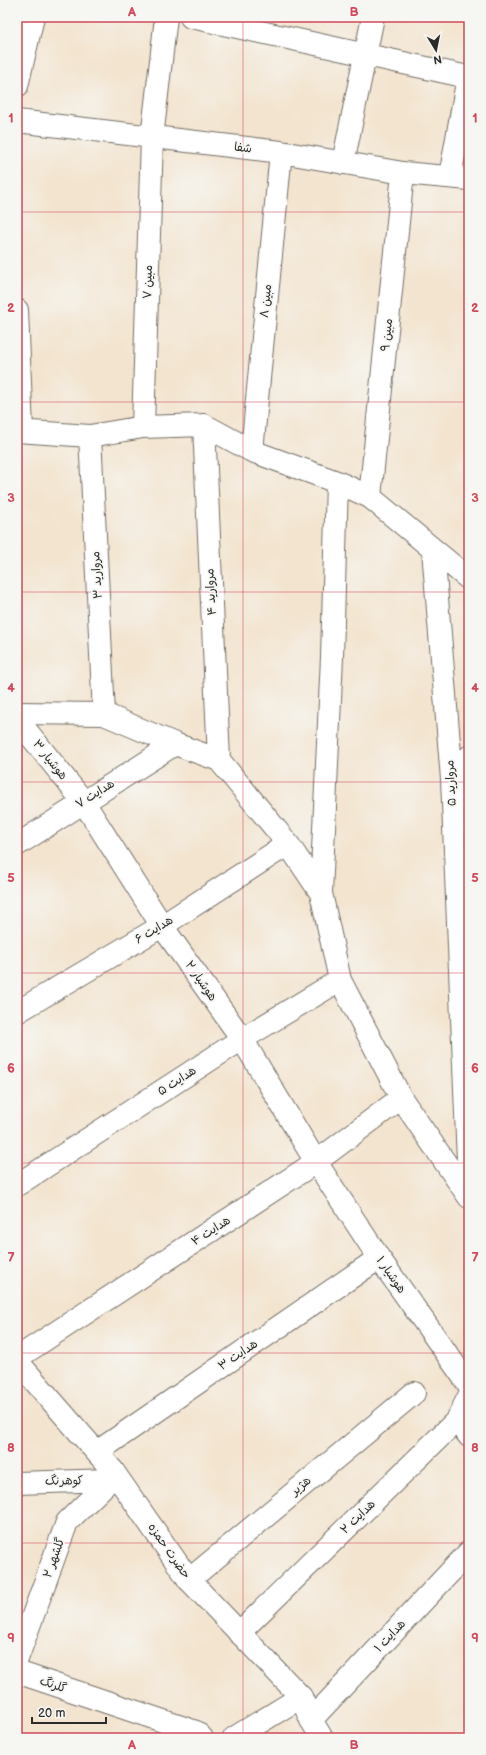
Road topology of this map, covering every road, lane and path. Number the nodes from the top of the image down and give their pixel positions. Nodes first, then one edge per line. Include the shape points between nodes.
1 (33, 17) edge
2 (166, 17) edge
3 (192, 17) edge
4 (373, 17) edge
5 (365, 55) junction
6 (17, 86) edge
7 (17, 121) edge
8 (152, 138) junction
9 (281, 152) junction
10 (344, 163) junction
11 (404, 173) junction
12 (460, 178) edge
13 (17, 310) edge
14 (204, 425) junction
15 (143, 427) junction
16 (19, 431) edge
17 (90, 436) junction
18 (252, 451) junction
19 (337, 482) junction
20 (370, 497) junction
21 (433, 550) junction
22 (469, 579) edge
23 (17, 713) edge
24 (104, 714) junction
25 (17, 718) edge
26 (175, 744) junction
27 (469, 757) edge
28 (219, 760) junction
29 (452, 779) junction
30 (83, 801) junction
31 (17, 844) edge
32 (288, 844) junction
33 (320, 893) junction
34 (162, 926) junction
35 (340, 980) junction
36 (17, 1012) edge
37 (242, 1039) junction
38 (401, 1098) junction
39 (316, 1162) junction
40 (17, 1185) edge
41 (469, 1185) edge
42 (469, 1197) edge
43 (379, 1258) junction
44 (17, 1358) edge
45 (17, 1362) edge
46 (469, 1385) edge
47 (414, 1392) dead end
48 (469, 1396) edge
49 (463, 1428) edge
50 (97, 1452) junction
51 (112, 1475) junction
52 (17, 1483) edge
53 (469, 1552) edge
54 (189, 1580) junction
55 (240, 1633) junction
56 (17, 1659) edge
57 (17, 1672) edge
58 (301, 1697) junction
59 (316, 1729) edge
60 (202, 1738) edge
61 (234, 1738) edge

1 - 6 street
2 - 8 street, مبین ۷
3 - 5 street
4 - 5 street
5 - 10 street
5 - 12 street via 468,77
7 - 8 street, شفا
8 - 9 street, شفا
8 - 15 street, مبین ۷
9 - 10 street, شفا
9 - 18 street, مبین ۸
10 - 11 street, شفا
11 - 12 street, شفا
11 - 20 street, مبین ۹
13 - 16 street
14 - 15 street
14 - 18 street
14 - 28 street, مروارید ۴
15 - 17 street
16 - 17 street
17 - 24 street, مروارید ۳
18 - 19 street
19 - 20 street
19 - 33 street via 332,665
20 - 21 street
21 - 22 street
21 - 29 street, مروارید ۵
23 - 24 street
24 - 26 street
25 - 30 street, هوشیار ۳
26 - 28 street
26 - 30 street, هدایت ۷
27 - 29 street
28 - 32 street
29 - 41 street, مروارید ۵
30 - 31 street, هدایت ۷
30 - 34 street, هوشیار ۲
32 - 33 street
32 - 34 street, هدایت ۶
33 - 35 street
34 - 36 street, هدایت ۶
34 - 37 street, هوشیار ۲
35 - 37 street, هدایت ۵
35 - 38 street
37 - 39 street, هوشیار ۲
37 - 40 street, هدایت ۵
38 - 39 street, هدایت ۴
38 - 42 street
39 - 43 street, هوشیار ۱
39 - 44 street, هدایت ۴
43 - 46 street, هوشیار ۱
43 - 50 street, هدایت ۳
45 - 50 street, حضرت حمزه
47 - 54 street, هژیر
48 - 49 street, هدایت ۲
49 - 55 street, هدایت ۲
50 - 51 street, حضرت حمزه
51 - 52 street, کوهرنگ
51 - 54 street, حضرت حمزه
51 - 56 street, گلشهر ۲ via 67,1522
53 - 59 street, هدایت ۱
54 - 55 street, حضرت حمزه
55 - 58 street, حضرت حمزه
57 - 60 street, گلرنگ via 196,1732
58 - 59 street, حضرت حمزه
58 - 61 street

